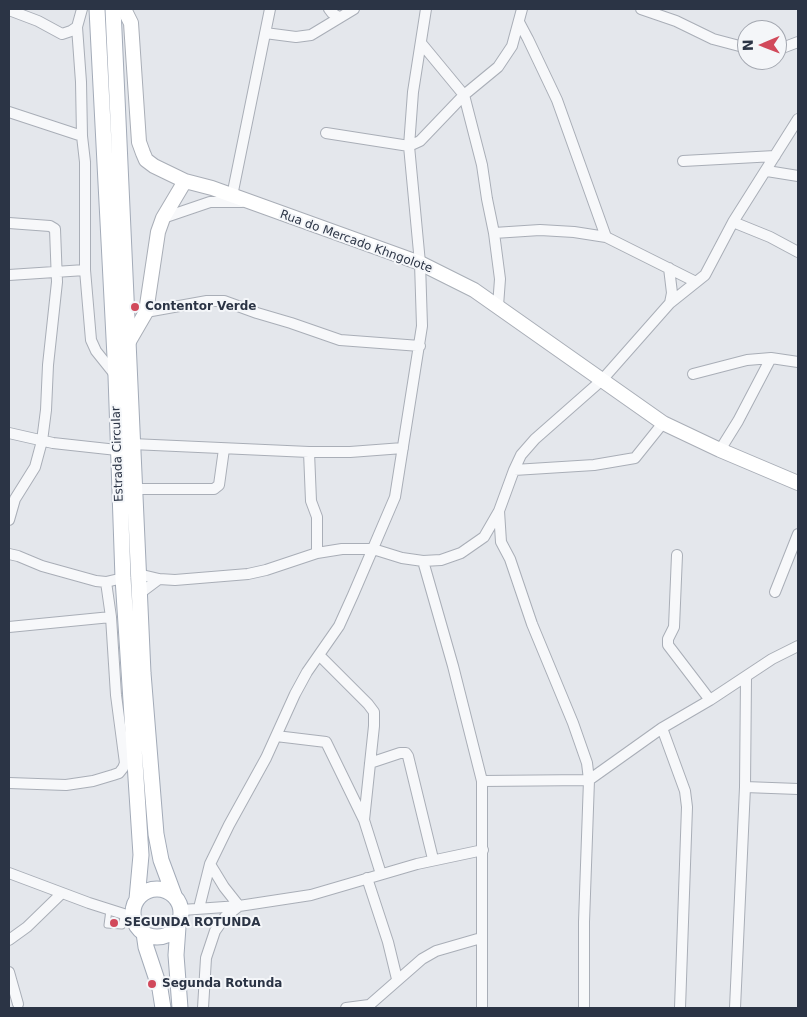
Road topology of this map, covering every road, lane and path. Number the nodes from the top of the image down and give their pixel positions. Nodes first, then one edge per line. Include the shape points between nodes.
1 (82, 9) edge
2 (97, 9) edge
3 (113, 9) edge
4 (120, 9) edge
5 (270, 9) edge
6 (328, 9) edge
7 (354, 9) edge
8 (426, 9) edge
9 (522, 9) edge
10 (641, 9) edge
11 (9, 10) edge
12 (339, 18) junction
13 (519, 22) junction
14 (77, 27) junction
15 (265, 33) junction
16 (422, 43) junction
17 (737, 45) edge
18 (464, 95) junction
19 (9, 112) edge
20 (798, 120) edge
21 (326, 133) dead end
22 (82, 136) junction
23 (410, 146) junction
24 (775, 156) junction
25 (683, 162) dead end
26 (767, 171) junction
27 (798, 176) edge
28 (185, 181) junction
29 (232, 196) junction
30 (248, 202) junction
31 (163, 218) junction
32 (733, 222) junction
33 (9, 223) edge
34 (494, 232) junction
35 (606, 237) junction
36 (798, 252) edge
37 (420, 263) junction
38 (670, 268) junction
39 (85, 270) junction
40 (57, 271) junction
41 (9, 275) edge
42 (696, 282) junction
43 (670, 304) junction
44 (498, 306) junction
45 (146, 312) junction
46 (128, 343) junction
47 (420, 346) junction
48 (771, 358) junction
49 (798, 362) edge
50 (693, 374) dead end
51 (116, 376) junction
52 (602, 380) junction
53 (663, 423) junction
54 (9, 433) edge
55 (42, 441) junction
56 (132, 444) junction
57 (403, 448) junction
58 (224, 449) junction
59 (117, 450) junction
60 (720, 450) junction
61 (309, 452) junction
62 (514, 470) junction
63 (798, 483) edge
64 (134, 488) junction
65 (499, 511) junction
66 (9, 520) edge
67 (798, 534) edge
68 (484, 537) junction
69 (501, 542) junction
70 (372, 549) junction
71 (317, 553) junction
72 (9, 554) edge
73 (677, 555) dead end
74 (423, 561) junction
75 (138, 574) junction
76 (123, 578) junction
77 (159, 579) junction
78 (106, 582) junction
79 (775, 592) dead end
80 (139, 594) junction
81 (111, 617) junction
82 (9, 626) edge
83 (798, 646) edge
84 (319, 655) junction
85 (746, 678) junction
86 (710, 700) junction
87 (662, 728) junction
88 (276, 736) junction
89 (370, 762) junction
90 (589, 780) junction
91 (482, 781) junction
92 (9, 783) edge
93 (745, 787) junction
94 (798, 789) edge
95 (364, 820) junction
96 (483, 850) junction
97 (433, 860) junction
98 (210, 864) junction
99 (9, 873) edge
100 (381, 874) junction
101 (367, 878) junction
102 (62, 893) junction
103 (174, 895) junction
104 (137, 899) junction
105 (239, 906) junction
106 (199, 908) junction
107 (109, 910) junction
108 (182, 910) junction
109 (128, 916) junction
110 (178, 927) junction
111 (144, 933) junction
112 (481, 938) junction
113 (9, 940) edge
114 (9, 972) edge
115 (397, 979) junction
116 (18, 1004) dead end
117 (368, 1007) edge
118 (163, 1008) edge
119 (180, 1008) edge
120 (203, 1008) edge
121 (346, 1008) edge
122 (482, 1008) edge
123 (584, 1008) edge
124 (680, 1008) edge
125 (735, 1008) edge

1 - 14 street
2 - 51 main road, Estrada Circular
3 - 46 main road, Estrada Circular
4 - 28 street, Rua do Mercado Khngolote via 125,11 131,23 139,142 143,153 154,166
5 - 15 street
6 - 12 street
7 - 12 street
8 - 16 street
9 - 13 street
10 - 17 street via 713,39
11 - 14 street via 62,34
12 - 15 street via 312,35 296,37
13 - 18 street via 512,46 498,67
13 - 35 street via 557,100
14 - 22 street
15 - 29 street
16 - 18 street
16 - 23 street via 413,92
18 - 23 street via 420,140
18 - 34 street via 482,165
19 - 22 street
20 - 24 street
21 - 23 street
22 - 39 street
23 - 37 street
24 - 25 street
24 - 26 street
26 - 27 street
26 - 32 street
28 - 29 street, Rua do Mercado Khngolote
28 - 31 street
29 - 30 street, Rua do Mercado Khngolote
30 - 31 street via 210,202
30 - 37 street, Rua do Mercado Khngolote
31 - 45 street via 154,252
32 - 36 street
32 - 42 street via 714,261
33 - 40 street via 50,226 55,230
34 - 35 street via 540,230
34 - 44 street via 500,279
35 - 38 street
37 - 44 street, Rua do Mercado Khngolote
37 - 47 street
38 - 42 street
38 - 43 street
39 - 40 street
39 - 51 street via 91,340
40 - 41 street
40 - 55 street
42 - 43 street
43 - 52 street
44 - 52 street, Rua do Mercado Khngolote
45 - 46 street
45 - 47 street via 224,301 340,340
46 - 56 main road, Estrada Circular
47 - 57 street
48 - 49 street
48 - 50 street via 734,363
48 - 60 street
51 - 59 main road, Estrada Circular
52 - 53 street, Rua do Mercado Khngolote
52 - 62 street via 535,439 521,455
53 - 60 street, Rua do Mercado Khngolote
53 - 62 street via 635,458 594,465
54 - 55 street
55 - 59 street
55 - 66 street via 36,467 15,499
56 - 58 street
56 - 64 main road, Estrada Circular
57 - 61 street
57 - 70 street via 395,496
58 - 61 street
58 - 64 street via 219,485 214,489
59 - 76 main road, Estrada Circular
60 - 63 street, Rua do Mercado Khngolote
61 - 71 street via 311,501 317,517
62 - 65 street
64 - 75 main road, Estrada Circular
65 - 68 street
65 - 69 street
67 - 79 street
68 - 69 street
68 - 74 street via 461,553 441,560
69 - 90 street via 573,723 587,763
70 - 71 street via 342,548
70 - 74 street
70 - 84 street via 339,626
71 - 77 street via 248,574
72 - 78 street
73 - 86 street via 674,626 668,645
74 - 91 street
75 - 77 street
75 - 80 main road, Estrada Circular
76 - 78 street
76 - 104 main road, Estrada Circular via 141,855
77 - 80 street
78 - 81 street
80 - 103 main road, Estrada Circular via 156,834 161,860
81 - 82 street
81 - 92 street via 123,768 119,773 93,781 66,785
83 - 85 street via 772,659
84 - 88 street via 295,694
84 - 89 street via 374,712
85 - 86 street
85 - 93 street
86 - 87 street
87 - 90 street
87 - 124 street via 685,790 687,807
88 - 95 street via 326,742
88 - 98 street
89 - 95 street
89 - 97 street via 400,753 408,756
90 - 91 street
90 - 123 street
91 - 96 street
93 - 94 street
93 - 125 street
95 - 100 street
96 - 97 street
96 - 112 street
97 - 100 street
98 - 105 street
98 - 106 street
99 - 102 street
100 - 101 street
101 - 105 street via 311,895
101 - 115 street
102 - 107 street
102 - 113 street
103 - 104 main road via 159,888 143,893
103 - 108 main road
104 - 109 main road
105 - 106 street
105 - 120 street via 215,931 206,958
106 - 108 street
107 - 109 street
107 - 109 lane via 107,924 122,926
108 - 110 main road
109 - 111 main road
110 - 111 main road via 162,937
110 - 119 main road via 176,955
111 - 118 main road
112 - 115 street via 436,952
112 - 122 street
114 - 116 street
115 - 117 street
117 - 121 street

